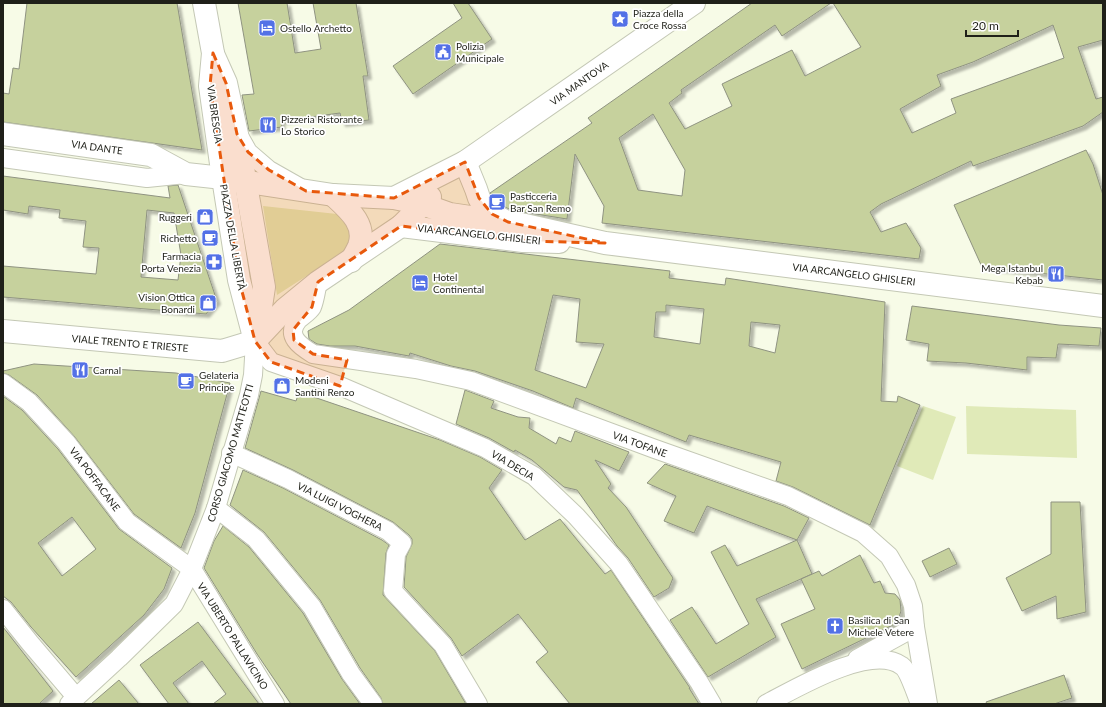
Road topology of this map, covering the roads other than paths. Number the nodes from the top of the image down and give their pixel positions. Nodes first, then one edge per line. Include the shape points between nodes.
1 (204, 3) edge
2 (694, 3) edge
3 (213, 53) junction
4 (3, 134) edge
5 (237, 134) junction
6 (3, 158) edge
7 (465, 162) junction
8 (186, 174) junction
9 (223, 178) junction
10 (246, 182) junction
11 (306, 191) junction
12 (333, 195) junction
13 (394, 198) junction
14 (422, 204) junction
15 (508, 222) junction
16 (401, 226) junction
17 (604, 243) junction
18 (351, 261) junction
19 (318, 282) junction
20 (1103, 306) edge
21 (3, 331) edge
22 (256, 341) junction
23 (347, 360) junction
24 (3, 383) edge
25 (340, 386) junction
26 (231, 453) junction
27 (216, 508) junction
28 (192, 569) junction
29 (3, 609) edge
30 (915, 627) junction
31 (846, 665) junction
32 (72, 701) edge
33 (275, 704) edge
34 (373, 704) edge
35 (478, 704) edge
36 (712, 704) edge
37 (766, 704) edge
38 (920, 704) edge
39 (928, 704) edge

1 - 3 main road, VIA BRESCIA
2 - 7 main road, VIA MANTOVA
3 - 5 main road, PIAZZA DELLA LIBERTÀ via 226,83
3 - 9 main road, VIA BRESCIA via 210,86
4 - 8 main road, VIA DANTE via 151,155
5 - 10 main road, PIAZZA DELLA LIBERTÀ
5 - 11 street, PIAZZA DELLA LIBERTÀ via 248,152 269,170
6 - 8 street, VIA DANTE via 147,178
7 - 13 main road, VIA MANTOVA
7 - 14 main road, VIA MANTOVA via 448,182
7 - 15 main road, VIA ARCANGELO GHISLERI via 484,207
8 - 9 main road, VIA DANTE
9 - 10 main road, PIAZZA DELLA LIBERTÀ
9 - 22 main road, PIAZZA DELLA LIBERTÀ via 239,280
10 - 11 main road, PIAZZA DELLA LIBERTÀ
10 - 22 main road, PIAZZA DELLA LIBERTÀ via 264,287
11 - 12 main road, PIAZZA DELLA LIBERTÀ
12 - 13 main road, PIAZZA DELLA LIBERTÀ
12 - 18 main road via 360,225 359,246
13 - 14 main road, VIA ARCANGELO GHISLERI
14 - 15 main road, VIA ARCANGELO GHISLERI via 450,214
14 - 16 main road, VIA MANTOVA
15 - 17 main road, VIA ARCANGELO GHISLERI
16 - 17 main road, VIA ARCANGELO GHISLERI via 523,242
16 - 18 main road
17 - 20 main road, VIA ARCANGELO GHISLERI
18 - 19 main road
19 - 22 main road via 285,309
19 - 23 street, VIA TOFANE via 312,307 297,322 293,330 294,340 312,354
21 - 22 main road, VIALE TRENTO E TRIESTE via 222,351
22 - 25 street, VIA DECIA via 271,362
22 - 26 street, CORSO GIACOMO MATTEOTTI via 253,375
23 - 25 street
23 - 30 street, VIA TOFANE via 416,369 471,381 788,496 863,533 889,556 906,586 913,606
24 - 28 street, VIA POFFACANE via 29,402 66,442 127,522
25 - 36 street, VIA DECIA via 485,448 534,476 576,516 618,564
26 - 27 street, CORSO GIACOMO MATTEOTTI
26 - 35 street, VIA LUIGI VOGHERA via 288,479 388,531 402,543 396,554 394,591 443,645
27 - 28 street, CORSO GIACOMO MATTEOTTI
27 - 34 street via 256,539 312,607 351,674
28 - 32 street, CORSO GIACOMO MATTEOTTI via 174,604
28 - 33 street, VIA UBERTO PALLAVICINO
29 - 32 street
30 - 31 street
30 - 39 street, VIA TOFANE
31 - 37 street
31 - 38 street via 872,660 894,661 903,667

